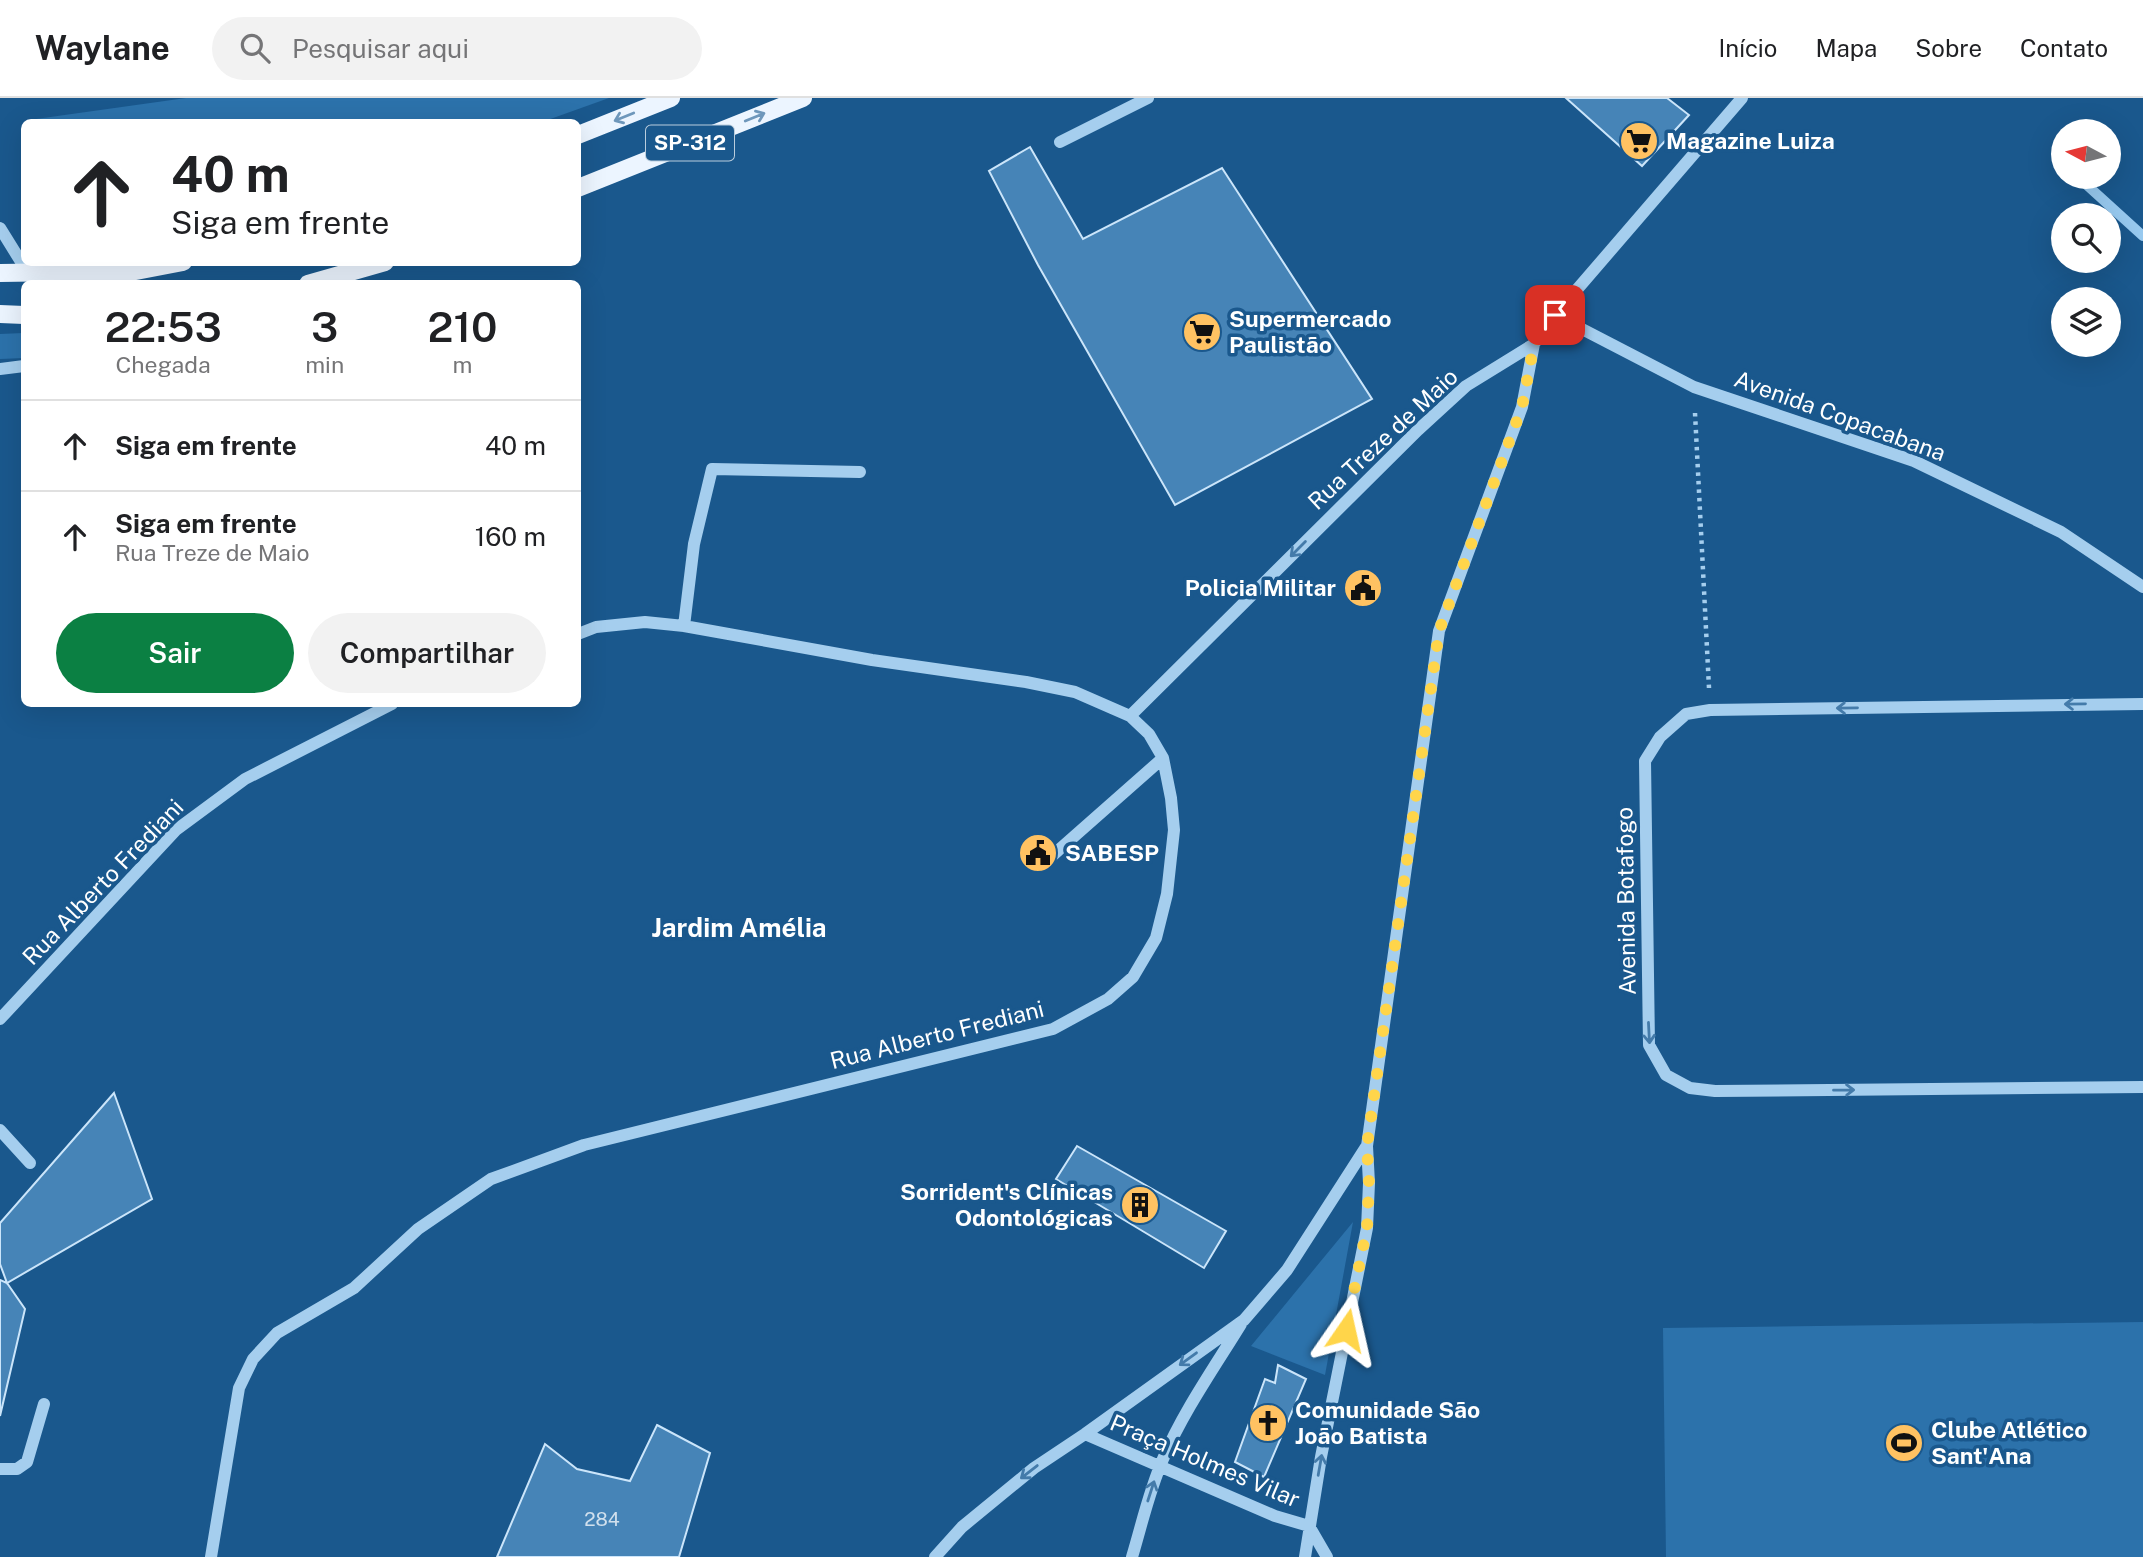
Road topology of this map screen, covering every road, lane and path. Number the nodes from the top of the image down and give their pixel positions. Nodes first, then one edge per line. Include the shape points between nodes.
1 (671, 98) edge
2 (803, 98) edge
3 (1148, 98) edge
4 (1742, 98) edge
5 (581, 134) edge
6 (1060, 142) dead end
7 (581, 187) edge
8 (0, 228) edge
9 (21, 262) edge
10 (24, 266) edge
11 (162, 266) edge
12 (370, 266) edge
13 (0, 273) edge
14 (28, 273) junction
15 (322, 280) edge
16 (0, 313) edge
17 (21, 315) edge
18 (1555, 315) junction
19 (1534, 344) junction
20 (21, 366) edge
21 (0, 369) edge
22 (1694, 387) junction
23 (860, 472) dead end
24 (2143, 587) edge
25 (684, 626) junction
26 (581, 633) edge
27 (2143, 704) edge
28 (386, 707) edge
29 (1710, 710) junction
30 (1130, 716) junction
31 (1163, 758) junction
32 (1044, 863) dead end
33 (0, 1019) edge
34 (2143, 1087) edge
35 (0, 1130) edge
36 (1367, 1146) junction
37 (30, 1163) dead end
38 (1244, 1320) junction
39 (44, 1404) dead end
40 (1085, 1434) junction
41 (1160, 1466) junction
42 (0, 1469) edge
43 (1309, 1526) junction
44 (211, 1557) edge
45 (935, 1557) edge
46 (1132, 1557) edge
47 (1305, 1557) edge
48 (1327, 1557) edge

1 -> 5 main road, SP-312
7 -> 2 main road, SP-312
3 - 6 street
4 - 18 street, Rua Treze de Maio
8 - 9 street
10 - 14 street
11 - 14 main road via 136,271
12 - 15 main road
13 - 14 main road
16 - 17 main road
18 - 19 street, Rua Treze de Maio
18 - 22 street, Avenida Copacabana
19 -> 30 street, Rua Treze de Maio via 1466,386 1418,430
19 - 36 street via 1522,407 1439,631
20 - 21 street
22 - 24 street, Avenida Copacabana via 1914,461 2061,532
22 - 29 path
23 - 25 street via 712,469 694,544
25 - 26 street, Rua Alberto Frediani via 645,622
25 - 30 street, Rua Alberto Frediani via 1026,682 1075,692
27 -> 29 street, Avenida Botafogo
28 - 33 street, Rua Alberto Frediani via 245,779 176,830
29 -> 34 street, Avenida Botafogo via 1686,714 1660,737 1645,761 1649,1045 1666,1075 1689,1088 1714,1091
30 - 31 street, Rua Alberto Frediani via 1149,734
31 - 32 street
31 - 44 street, Rua Alberto Frediani via 1174,830 1167,894 1156,939 1133,976 1108,999 1053,1029 584,1146 491,1179 418,1229 354,1288 277,1333 253,1359 239,1388
35 - 37 street
36 - 38 street via 1287,1270
43 -> 36 street via 1367,1228
38 -> 40 street
38 - 41 street via 1186,1413
39 - 42 street via 27,1462 17,1469
40 - 41 street, Praça Holmes Vilar
40 -> 45 street via 1034,1468 962,1527
41 - 43 street, Praça Holmes Vilar
46 -> 41 street
43 - 47 street
43 - 48 street

